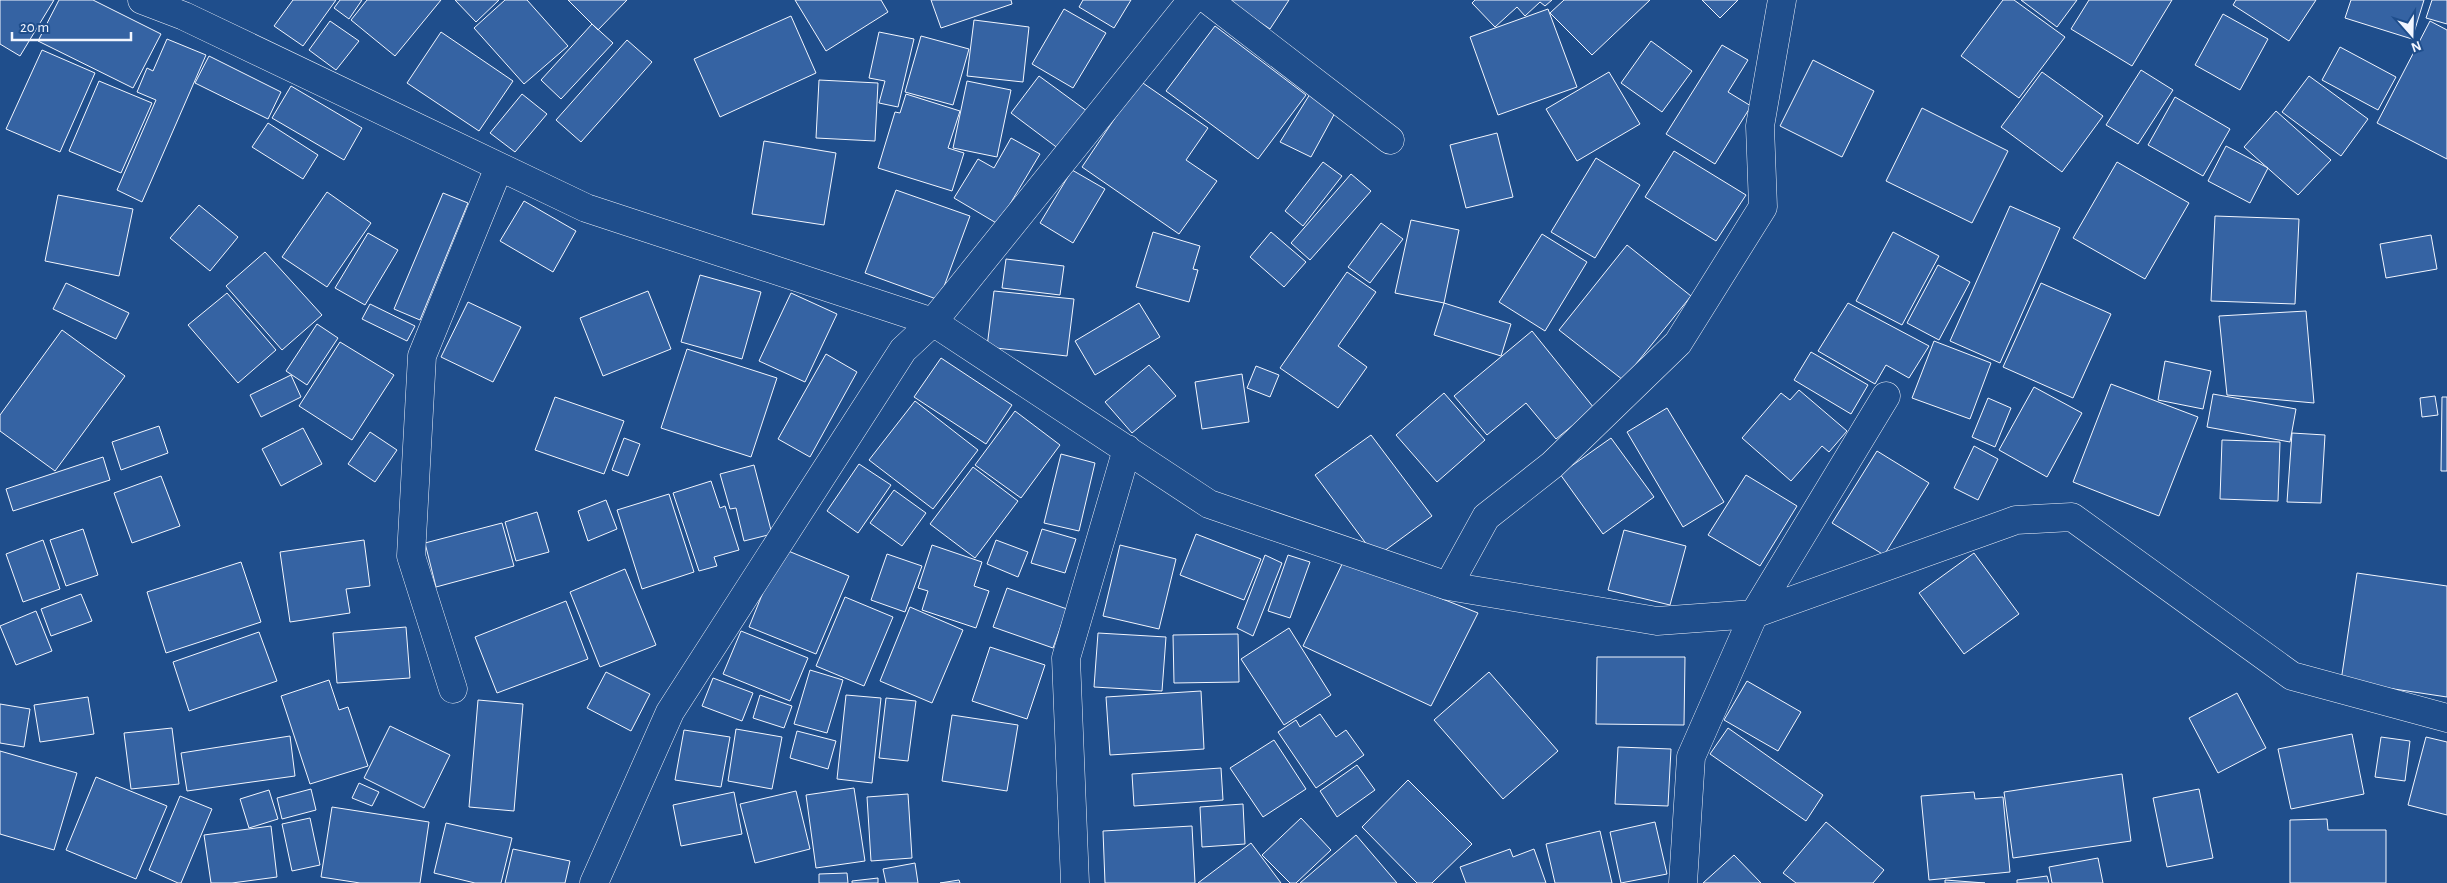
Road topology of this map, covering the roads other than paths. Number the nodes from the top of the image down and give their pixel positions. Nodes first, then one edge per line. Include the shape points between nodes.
1 (142, 0) edge
2 (1192, 0) edge
3 (1208, 0) edge
4 (1782, 0) edge
5 (1390, 140) dead end
6 (499, 167) junction
7 (933, 322) junction
8 (1886, 396) dead end
9 (1127, 449) junction
10 (1448, 586) junction
11 (1754, 614) junction
12 (453, 689) dead end
13 (2447, 718) edge
14 (594, 883) edge
15 (1075, 883) edge
16 (1683, 883) edge

1 - 6 street via 184,16
2 - 7 street
3 - 5 street
4 - 10 street via 1760,126 1763,207 1678,343 1552,464 1486,517
6 - 7 street via 586,208
6 - 12 street via 422,356 411,556
7 - 9 street
7 - 14 street via 903,350 670,712
8 - 11 street
9 - 10 street via 1209,504
9 - 15 street via 1066,658
10 - 11 street via 1657,621
11 - 13 street via 2016,520 2072,517 2292,676
11 - 16 street via 1691,757

